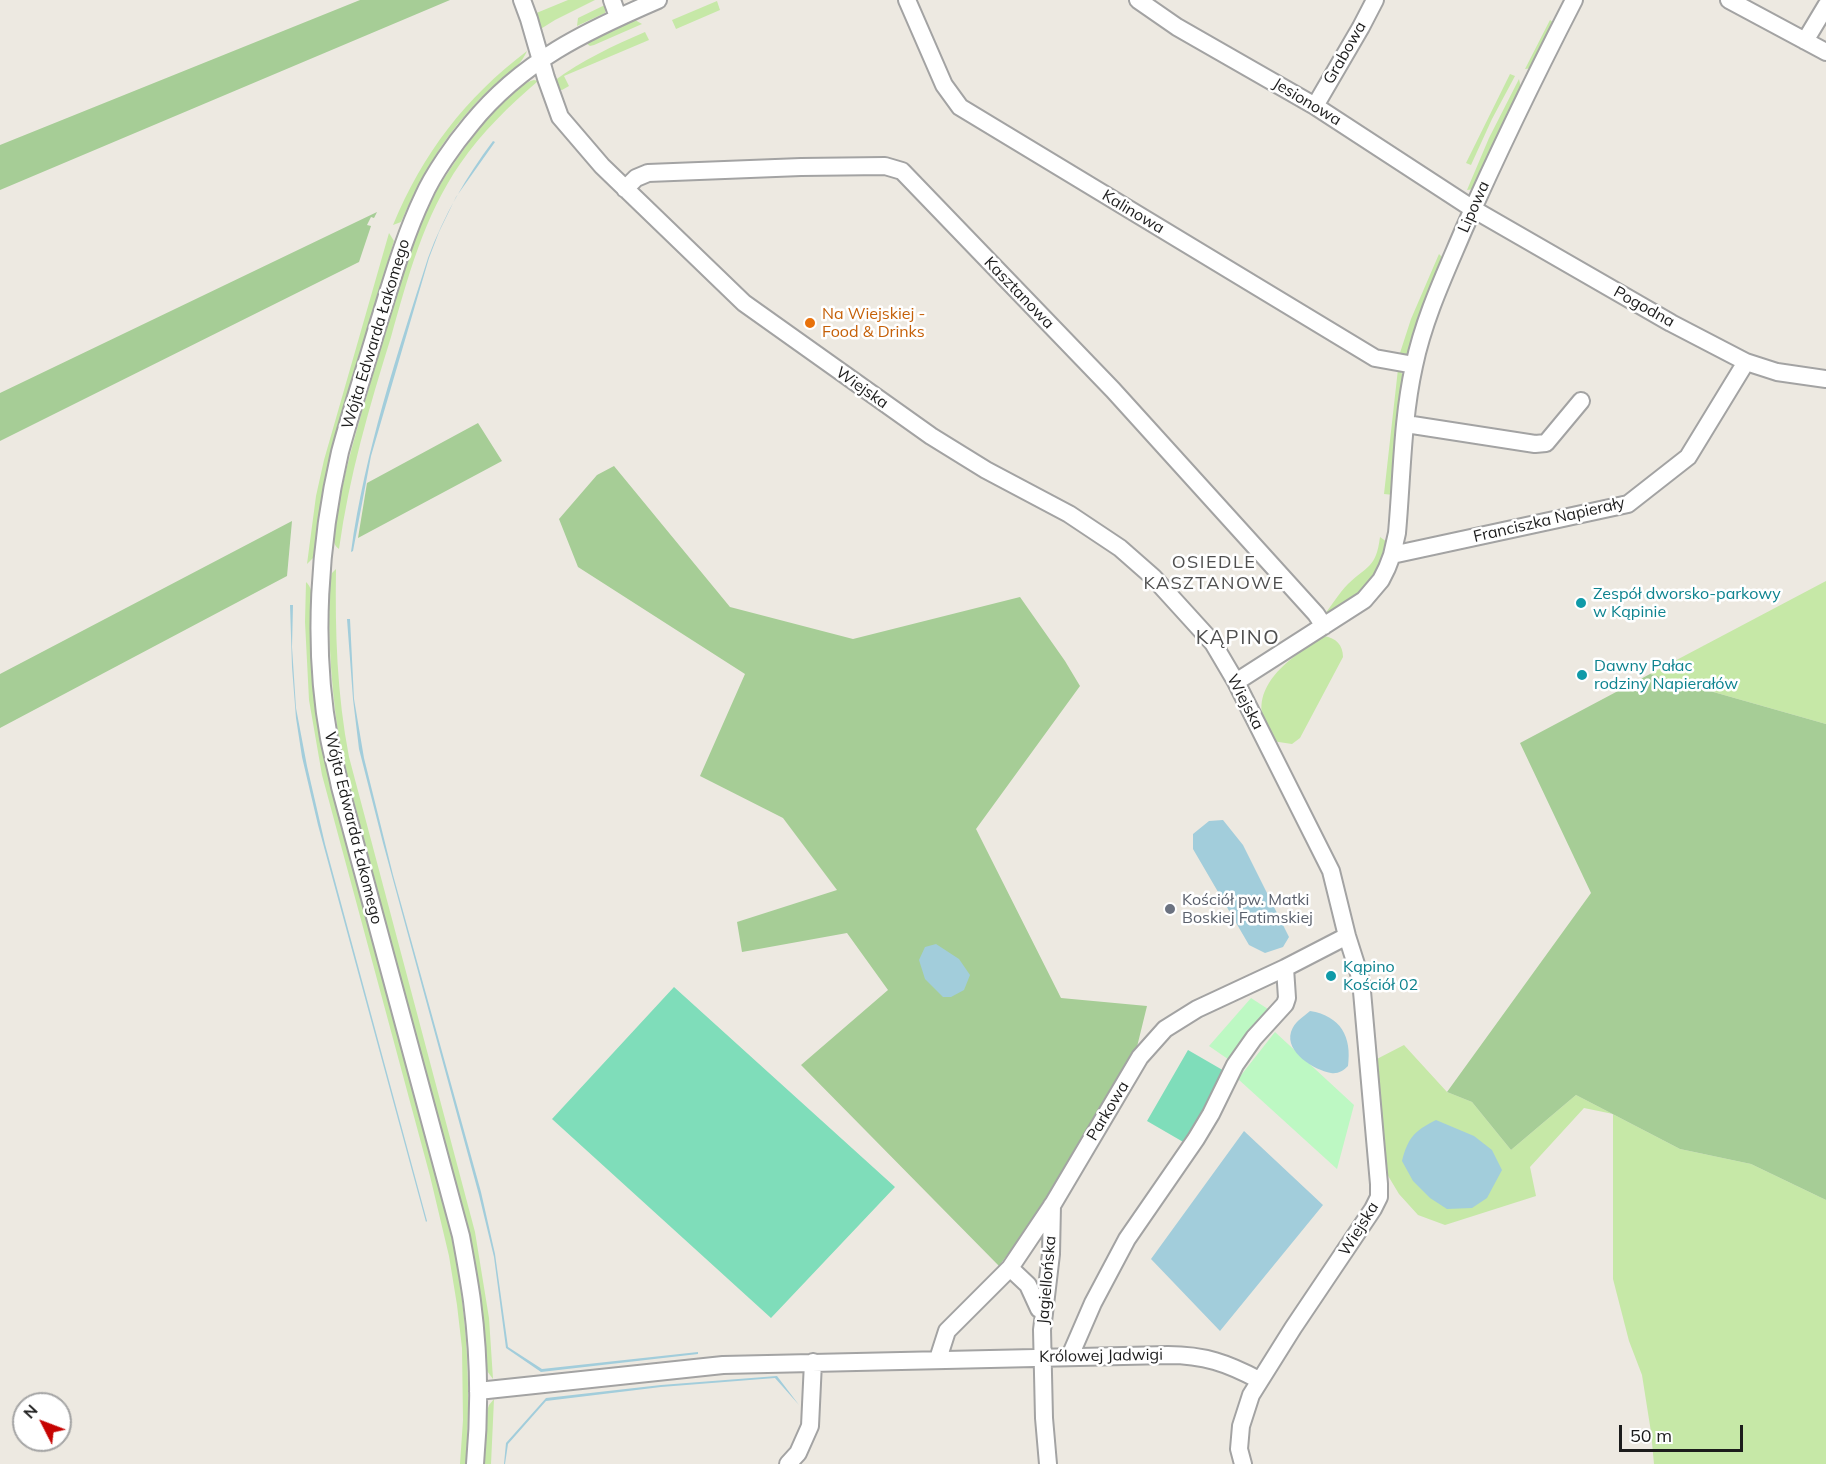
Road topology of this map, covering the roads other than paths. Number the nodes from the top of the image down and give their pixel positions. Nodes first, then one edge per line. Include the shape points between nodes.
1 (522, 0) edge
2 (612, 0) edge
3 (658, 0) edge
4 (907, 0) edge
5 (1138, 0) edge
6 (1375, 0) edge
7 (1574, 0) edge
8 (1729, 0) edge
9 (1826, 6) edge
10 (618, 17) junction
11 (1804, 41) junction
12 (1826, 52) edge
13 (540, 60) junction
14 (1315, 106) junction
15 (626, 189) junction
16 (1473, 209) junction
17 (1746, 362) junction
18 (1414, 365) junction
19 (1826, 379) edge
20 (1581, 401) dead end
21 (1406, 424) junction
22 (1392, 555) junction
23 (1324, 626) junction
24 (1236, 682) junction
25 (1347, 936) junction
26 (1285, 968) junction
27 (1053, 1204) junction
28 (1010, 1269) junction
29 (1044, 1310) junction
30 (1070, 1356) junction
31 (1043, 1358) junction
32 (938, 1359) junction
33 (813, 1362) junction
34 (1259, 1380) junction
35 (478, 1391) junction
36 (475, 1464) edge
37 (788, 1464) edge
38 (1047, 1464) edge
39 (1243, 1464) edge

1 - 13 street, Wiejska
2 - 10 street
3 - 10 street, Wójta Edwarda Łakomego
4 - 18 street, Kalinowa via 944,85 960,107 1375,358
5 - 14 street, Jesionowa via 1177,27
6 - 14 street, Grabowa
7 - 16 street, Lipowa
8 - 11 street
9 - 11 street
10 - 13 street, Wójta Edwarda Łakomego
11 - 12 street
13 - 15 street, Wiejska via 560,117
13 - 35 street, Wójta Edwarda Łakomego via 471,123 424,194 402,246 340,453 321,575 319,625 329,736 461,1236 472,1301
14 - 16 street, Jesionowa
15 - 23 street, Kasztanowa via 636,178 648,173 885,166 902,171 1113,390
15 - 24 street, Wiejska via 744,303 931,436 1069,514 1120,548 1153,577 1213,643
16 - 17 street, Pogodna
16 - 18 street, Lipowa via 1429,313
17 - 19 street, Pogodna via 1777,372
17 - 22 street, Franciszka Napierały via 1688,457 1628,504
18 - 21 street, Lipowa
20 - 21 street via 1546,443
21 - 22 street, Lipowa
22 - 23 street, Lipowa via 1373,591
23 - 24 street, Lipowa
24 - 25 street, Wiejska via 1331,871
25 - 26 street, Parkowa
25 - 34 street, Wiejska via 1361,980 1378,1197
26 - 27 street, Parkowa via 1197,1009 1165,1029 1140,1057
26 - 30 street via 1285,1004 1235,1065 1196,1139 1127,1239
27 - 28 street, Parkowa
27 - 29 street, Jagiellońska
28 - 29 street via 1028,1285 1039,1309
28 - 32 street, Parkowa via 947,1331
29 - 31 street, Jagiellońska
30 - 31 street, Królowej Jadwigi
30 - 34 street, Królowej Jadwigi via 1196,1356 1224,1363
31 - 32 street, Królowej Jadwigi
31 - 38 street, Jagiellońska
32 - 33 street, Królowej Jadwigi
33 - 35 street, Królowej Jadwigi via 723,1365
33 - 37 street via 810,1426 798,1453
34 - 39 street, Wiejska via 1241,1426 1239,1449
35 - 36 street, Wójta Edwarda Łakomego

